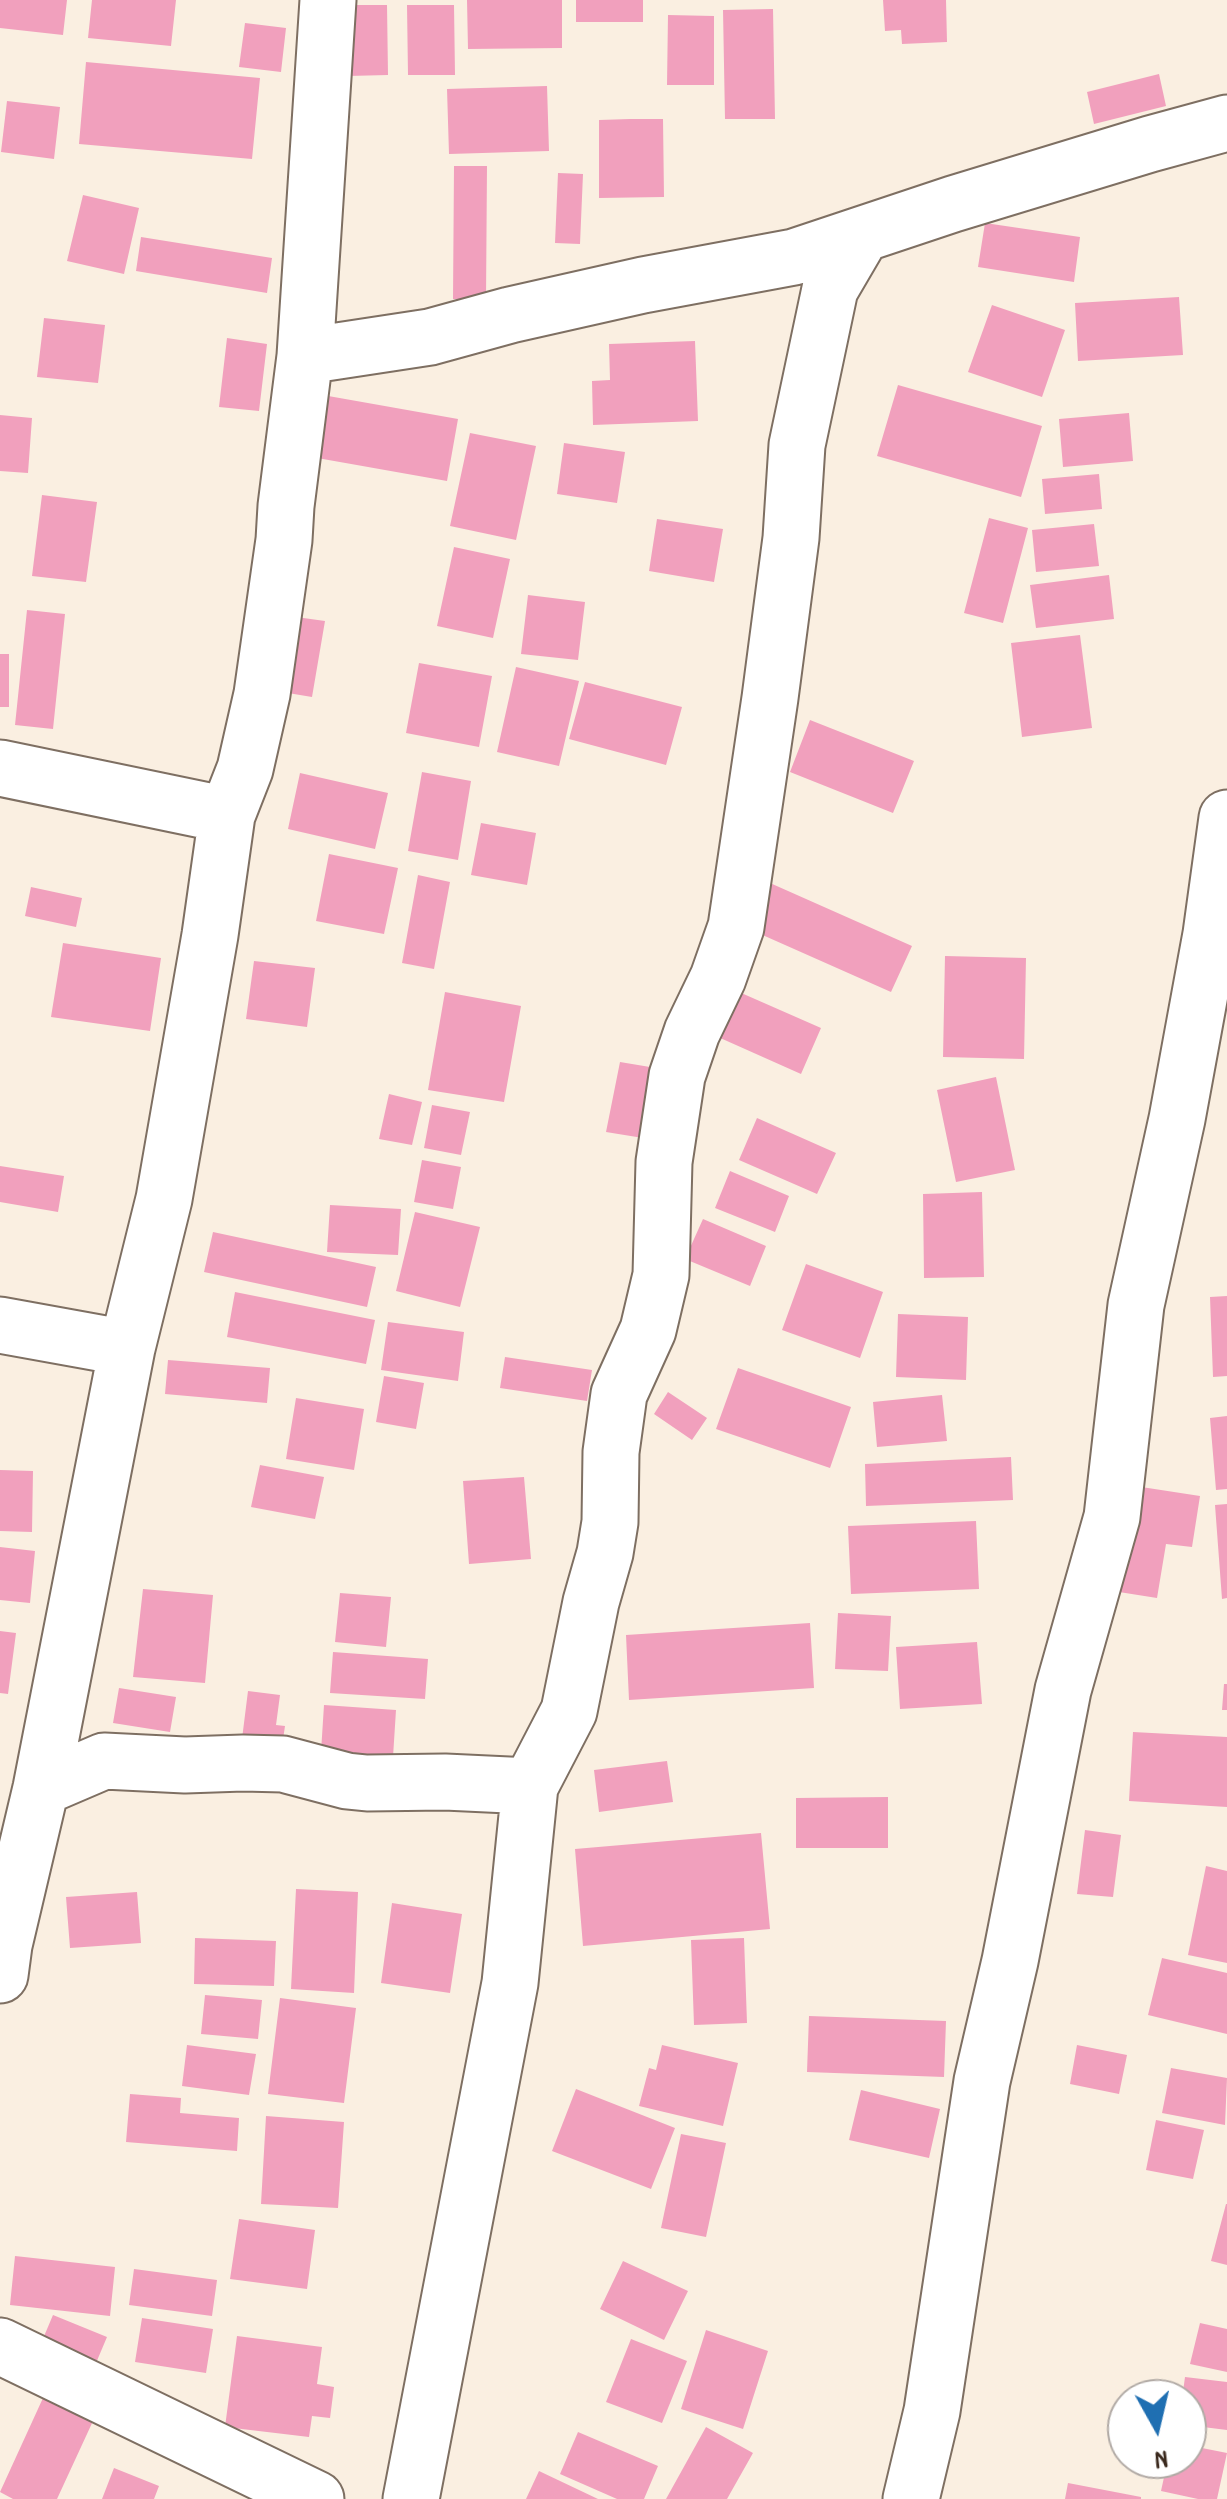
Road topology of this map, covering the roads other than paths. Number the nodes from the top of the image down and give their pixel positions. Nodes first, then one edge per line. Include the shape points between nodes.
1 (328, 0) edge
2 (1227, 123) edge
3 (812, 273) junction
4 (305, 356) junction
5 (0, 768) edge
6 (227, 815) junction
7 (1227, 818) edge
8 (0, 1325) edge
9 (127, 1348) junction
10 (54, 1724) junction
11 (104, 1760) junction
12 (530, 1786) junction
13 (25, 1803) edge
14 (0, 1975) edge
15 (0, 2346) edge
16 (316, 2499) edge
17 (410, 2499) edge
18 (910, 2499) edge

1 - 4 street
2 - 3 street via 861,236
3 - 4 street via 643,285 430,338
3 - 12 street via 791,538 736,928 676,1076 664,1162 661,1275 648,1330 619,1394 605,1553 569,1711
4 - 6 street via 262,694
5 - 6 street
6 - 9 street via 164,1198
7 - 18 street via 1177,1119 1136,1305 1112,1517 1063,1690 982,2081 932,2412
8 - 9 street
9 - 10 street
10 - 11 street
10 - 13 street
11 - 12 street via 283,1764 367,1783
11 - 13 street
12 - 17 street via 510,1983
13 - 14 street
15 - 16 street

